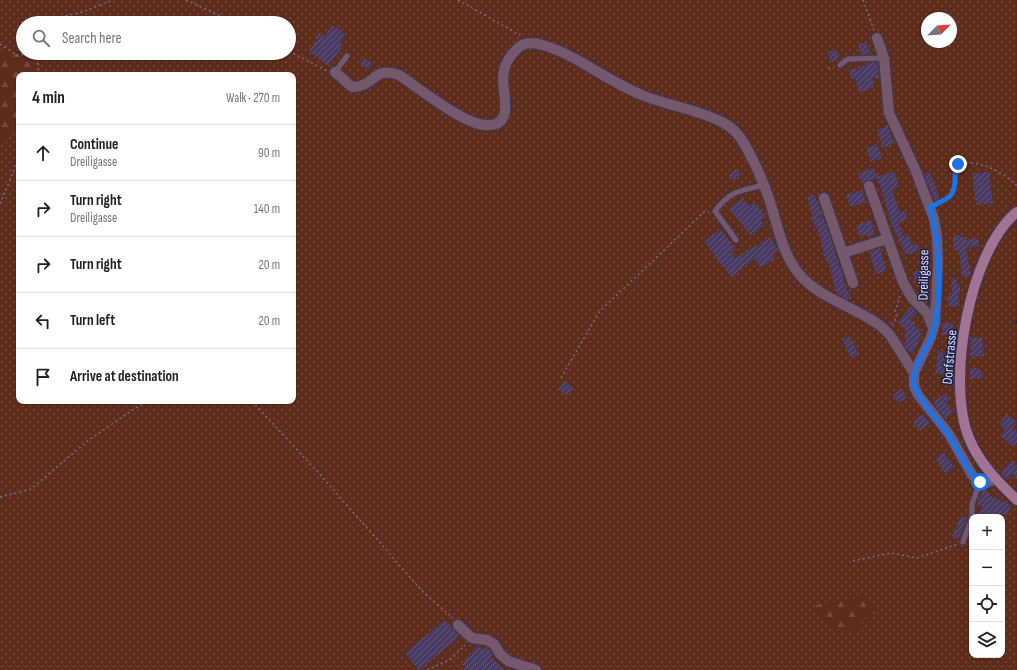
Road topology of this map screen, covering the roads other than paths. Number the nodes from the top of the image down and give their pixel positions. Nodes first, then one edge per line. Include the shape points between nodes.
1 (878, 41) joint
2 (347, 56) dead end
3 (872, 58) junction
4 (884, 58) junction
5 (840, 65) dead end
6 (335, 72) joint
7 (764, 185) junction
8 (869, 186) dead end
9 (824, 198) dead end
10 (1017, 212) edge
11 (736, 240) dead end
12 (888, 240) junction
13 (843, 253) junction
14 (853, 283) dead end
15 (933, 330) junction
16 (914, 373) junction
17 (995, 479) junction
18 (980, 482) junction
19 (1017, 500) edge
20 (972, 514) edge
21 (969, 525) edge
22 (963, 542) road end
23 (458, 625) road end
24 (536, 670) edge

1 - 3 lane
1 - 4 street, Dreiligasse
2 - 6 lane
3 - 4 lane
3 - 5 lane via 846,60
4 - 15 street, Dreiligasse via 889,113 915,169 936,228 937,303
6 - 7 street via 352,87 358,88 380,73 389,71 461,116 480,124 492,124 503,118 506,111 503,78 510,57 527,43 539,44 581,62 640,94 726,124 742,139
7 - 11 lane via 732,194 723,200 715,211
7 - 16 street via 787,255 798,274 809,284 886,330
8 - 12 street
9 - 13 street
10 - 17 street, Dorfstrasse via 999,231 986,257 969,311 960,363 959,389 963,421 973,447
12 - 13 street
12 - 15 street via 906,289 927,313
13 - 14 street
15 - 16 street, Dreiligasse
16 - 18 street via 914,386 918,395 943,425 972,475
17 - 18 street via 986,483
17 - 19 street, Dorfstrasse
18 - 20 lane via 972,504
21 - 22 lane
23 - 24 street via 472,638 487,640 494,644 508,661

